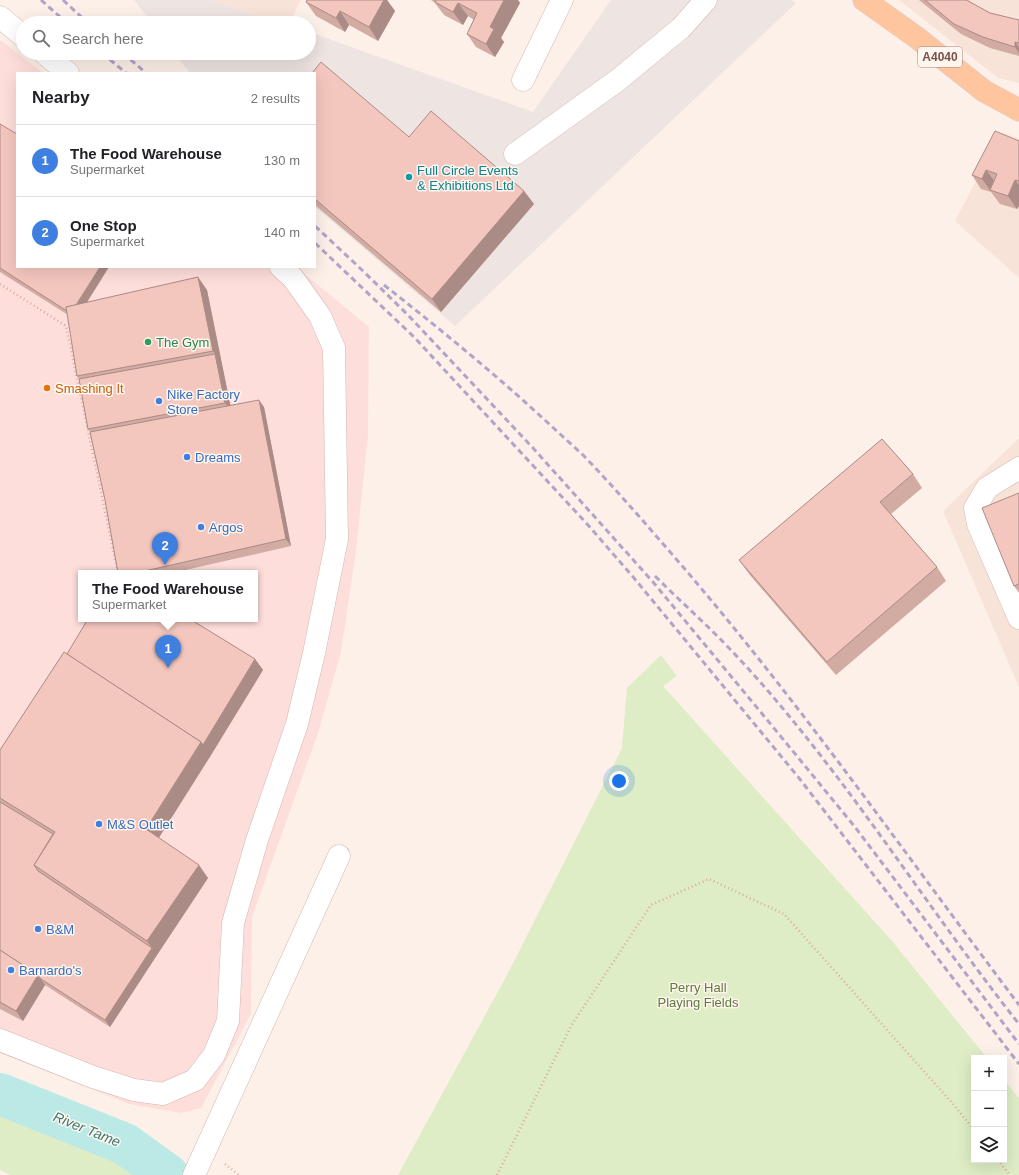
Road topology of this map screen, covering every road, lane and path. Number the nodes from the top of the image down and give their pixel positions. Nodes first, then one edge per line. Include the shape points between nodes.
1 (562, 0) edge
2 (706, 0) edge
3 (864, 0) edge
4 (0, 17) edge
5 (16, 30) edge
6 (52, 60) edge
7 (67, 72) edge
8 (523, 80) dead end
9 (1019, 110) edge
10 (515, 154) dead end
11 (282, 268) edge
12 (0, 284) edge
13 (1019, 468) edge
14 (117, 570) edge
15 (1019, 618) edge
16 (339, 856) dead end
17 (0, 1040) edge
18 (971, 1127) edge
19 (1000, 1163) edge
20 (196, 1171) edge
21 (497, 1175) edge
22 (1010, 1175) edge

1 - 8 street
2 - 10 street via 681,28 618,80
3 - 9 main road, A4040 via 984,91
4 - 5 street
6 - 7 street
11 - 17 street via 293,278 320,316 334,348 338,539 297,724 257,840 233,923 228,1020 214,1054 194,1080 163,1094 134,1090 92,1077
12 - 14 path via 66,326
13 - 15 street via 987,488 975,508 978,524
16 - 20 street
18 - 21 path via 784,914 709,879 651,905 571,1026
19 - 22 path

